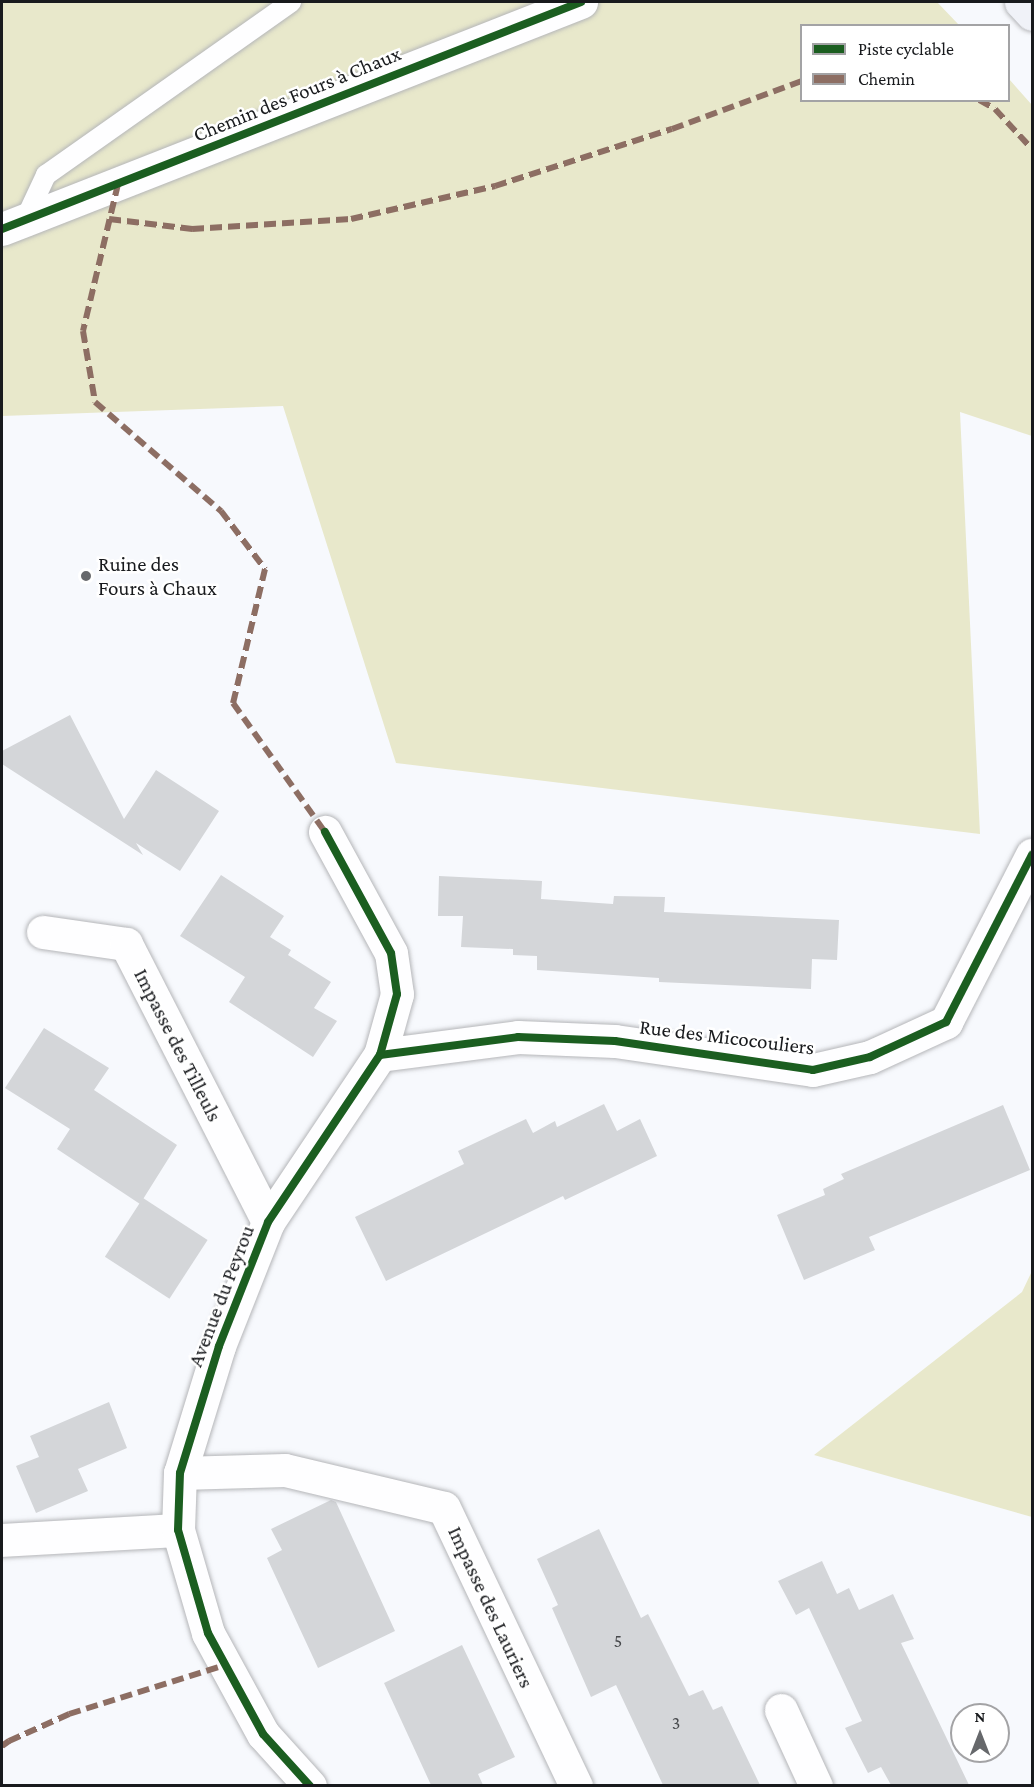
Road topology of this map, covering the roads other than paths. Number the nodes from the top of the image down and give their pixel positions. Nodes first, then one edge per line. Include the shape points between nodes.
1 (291, 2) edge
2 (581, 2) edge
3 (1021, 2) edge
4 (1032, 14) edge
5 (14, 224) edge
6 (325, 832) dead end
7 (1032, 855) edge
8 (43, 932) dead end
9 (380, 1055) junction
10 (268, 1222) junction
11 (180, 1473) junction
12 (178, 1530) junction
13 (2, 1540) edge
14 (781, 1710) dead end
15 (310, 1785) edge
16 (576, 1785) edge
17 (816, 1785) edge

1 - 5 lane via 46,175
2 - 5 street, Chemin des Fours à Chaux
3 - 4 main road
6 - 9 street, Avenue du Peyrou via 392,953 397,994
7 - 9 street, Rue des Micocouliers via 946,1022 870,1057 813,1070 615,1041 518,1038
8 - 10 street, Impasse des Tilleuls via 126,944
9 - 10 street, Avenue du Peyrou
10 - 11 street, Avenue du Peyrou via 219,1346
11 - 12 street, Avenue du Peyrou
11 - 16 street, Impasse des Lauriers via 285,1470 444,1508
12 - 13 street
12 - 15 street, Avenue du Peyrou via 208,1633 263,1734
14 - 17 street

